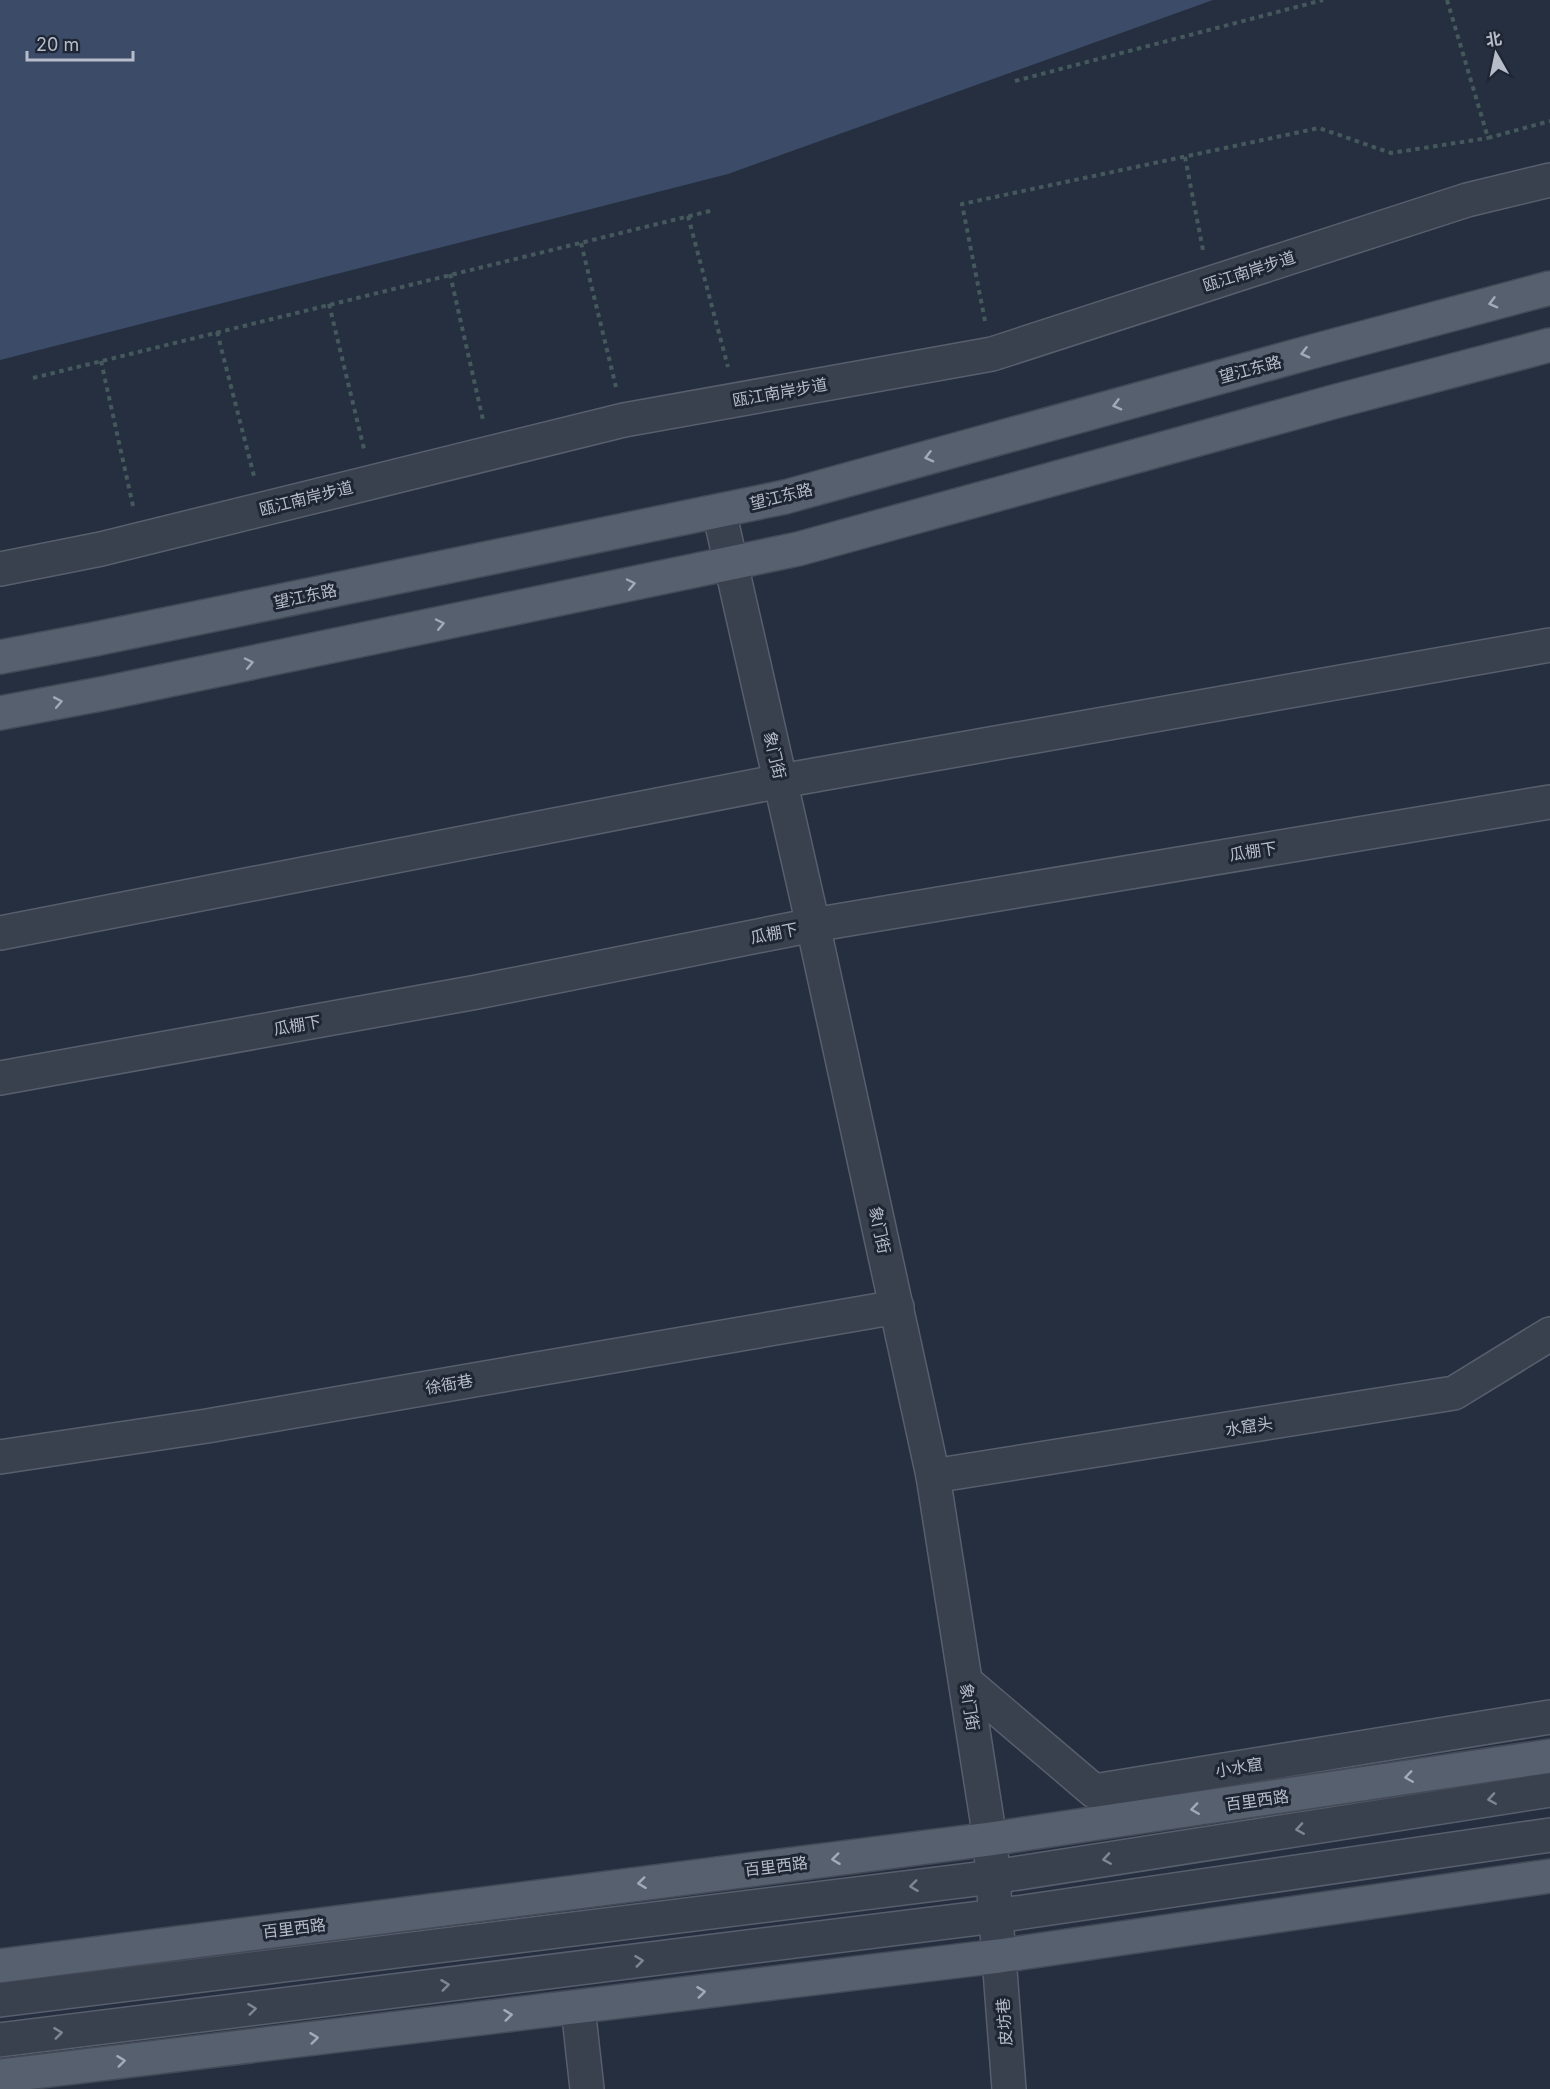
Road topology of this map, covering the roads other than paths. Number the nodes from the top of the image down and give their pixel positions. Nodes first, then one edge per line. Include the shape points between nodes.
1 (1550, 180) edge
2 (1550, 288) edge
3 (1550, 345) edge
4 (719, 511) junction
5 (730, 564) junction
6 (0, 569) edge
7 (1550, 645) edge
8 (0, 657) edge
9 (0, 713) edge
10 (781, 781) junction
11 (1550, 802) edge
12 (813, 925) junction
13 (0, 933) edge
14 (0, 1078) edge
15 (897, 1308) junction
16 (1550, 1334) edge
17 (0, 1457) edge
18 (933, 1476) junction
19 (966, 1682) junction
20 (1550, 1717) edge
21 (1550, 1756) edge
22 (1550, 1790) edge
23 (1550, 1835) edge
24 (990, 1839) junction
25 (993, 1876) junction
26 (1550, 1876) edge
27 (996, 1916) junction
28 (999, 1956) junction
29 (0, 1966) edge
30 (0, 2000) edge
31 (578, 2007) junction
32 (0, 2040) edge
33 (0, 2076) edge
34 (587, 2089) edge
35 (1009, 2089) edge

1 - 6 street, 瓯江南岸步道 via 1467,200 992,354 624,420 141,539
2 -> 4 main road, 望江东路 via 785,497
3 - 5 main road via 798,549
4 - 5 street, 象门街
4 - 8 main road, 望江东路
9 -> 5 main road
5 - 10 street, 象门街
7 - 10 street
10 - 12 street, 象门街
10 - 13 street
11 - 12 street, 瓜棚下
12 - 14 street, 瓜棚下 via 477,992
12 - 15 street, 象门街
15 - 17 street, 徐衙巷 via 207,1426
15 - 18 street, 象门街
16 - 18 street, 水窟头 via 1454,1393
18 - 19 street, 象门街
19 - 20 street, 小水窟 via 1094,1791
19 - 24 street, 象门街
21 -> 24 main road, 百里西路
22 -> 25 street
23 - 27 street
24 - 25 street, 象门街
24 -> 29 main road, 百里西路
25 - 27 street, 象门街
25 -> 30 street
26 - 28 main road
27 - 28 street, 象门街
32 -> 27 street
31 -> 28 main road
28 - 35 street, 皮坊巷
33 -> 31 main road
31 - 34 street

